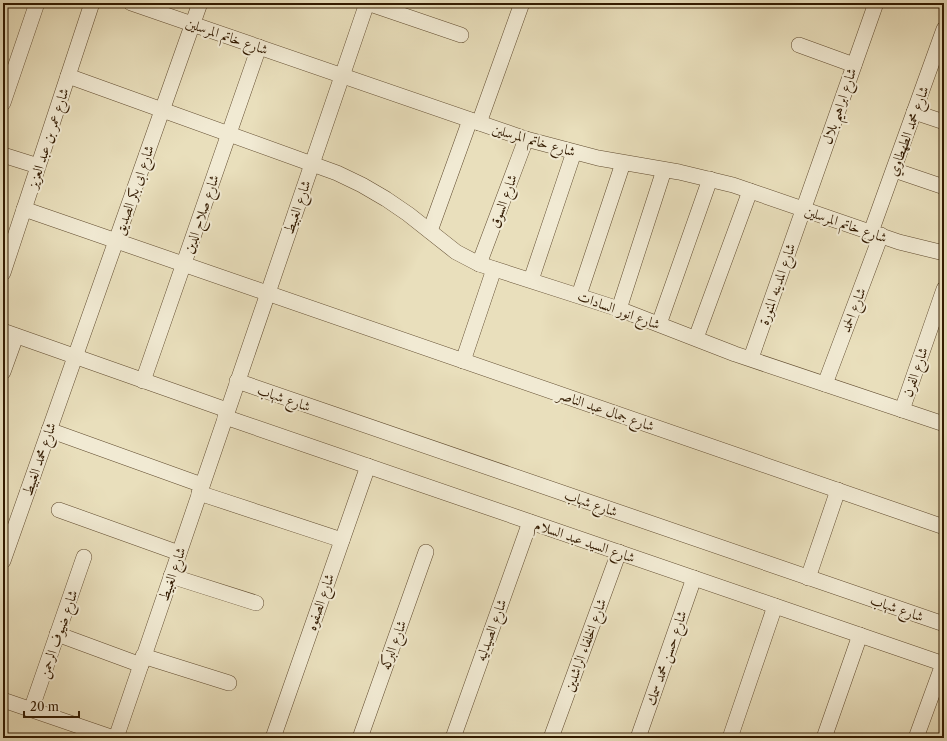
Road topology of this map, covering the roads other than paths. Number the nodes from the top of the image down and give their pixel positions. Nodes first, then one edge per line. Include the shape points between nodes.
1 (37, 3) edge
2 (92, 3) edge
3 (131, 3) edge
4 (200, 3) edge
5 (367, 3) edge
6 (522, 3) edge
7 (876, 3) edge
8 (192, 24) junction
9 (944, 29) edge
10 (461, 35) dead end
11 (799, 45) dead end
12 (259, 47) junction
13 (854, 65) junction
14 (68, 76) junction
15 (342, 76) junction
16 (3, 103) edge
17 (162, 110) junction
18 (914, 112) junction
19 (474, 122) junction
20 (944, 122) edge
21 (229, 133) junction
22 (526, 139) junction
23 (574, 152) junction
24 (3, 155) edge
25 (312, 163) junction
26 (623, 163) junction
27 (38, 166) junction
28 (664, 170) junction
29 (894, 170) junction
30 (710, 179) junction
31 (944, 187) edge
32 (750, 191) junction
33 (24, 209) junction
34 (803, 209) junction
35 (430, 231) junction
36 (876, 234) junction
37 (116, 240) junction
38 (944, 253) edge
39 (184, 264) junction
40 (479, 264) junction
41 (494, 269) junction
42 (3, 273) edge
43 (531, 280) junction
44 (944, 289) edge
45 (268, 293) junction
46 (579, 295) junction
47 (619, 309) junction
48 (659, 324) junction
49 (9, 333) edge
50 (696, 338) junction
51 (75, 357) junction
52 (751, 358) junction
53 (463, 361) junction
54 (3, 372) edge
55 (143, 381) junction
56 (237, 381) junction
57 (825, 384) junction
58 (902, 410) junction
59 (226, 414) junction
60 (944, 424) edge
61 (49, 430) junction
62 (368, 466) junction
63 (201, 489) junction
64 (838, 490) junction
65 (59, 510) dead end
66 (530, 522) junction
67 (944, 527) edge
68 (342, 540) junction
69 (426, 552) dead end
70 (618, 552) junction
71 (179, 553) junction
72 (84, 557) dead end
73 (3, 560) edge
74 (171, 576) junction
75 (694, 578) junction
76 (808, 578) junction
77 (256, 603) dead end
78 (775, 606) junction
79 (944, 624) edge
80 (57, 634) junction
81 (860, 635) junction
82 (142, 661) junction
83 (944, 664) edge
84 (229, 683) dead end
85 (3, 700) edge
86 (31, 710) junction
87 (115, 738) edge
88 (273, 738) edge
89 (360, 738) edge
90 (453, 738) edge
91 (551, 738) edge
92 (638, 738) edge
93 (730, 738) edge
94 (824, 738) edge
95 (916, 738) edge

1 - 16 street
2 - 14 street, شارع عمر بن عبد العزيز
3 - 8 street, شارع خاتم المرسلين
4 - 8 street, شارع ابى بكر الصديق
5 - 10 street
5 - 15 street, شارع الغبيط
6 - 19 street
7 - 13 street, شارع ابراهيم بلال
8 - 12 street, شارع خاتم المرسلين
8 - 17 street, شارع ابى بكر الصديق
9 - 18 street, شارع محمد الطهطاوي
11 - 13 street
12 - 15 street, شارع خاتم المرسلين
12 - 21 street, شارع صلاح الدين
13 - 34 street, شارع ابراهيم بلال
14 - 17 street, شارع انور السادات
14 - 27 street, شارع عمر بن عبد العزيز
15 - 19 street, شارع خاتم المرسلين
15 - 25 street, شارع الغبيط
17 - 21 street, شارع انور السادات
17 - 37 street, شارع ابى بكر الصديق
18 - 20 street
18 - 29 street, شارع محمد الطهطاوي
19 - 22 street, شارع خاتم المرسلين
19 - 35 street
21 - 25 street, شارع انور السادات
21 - 39 street, شارع صلاح الدين
22 - 23 street, شارع خاتم المرسلين
22 - 40 street, شارع السوق
23 - 26 street, شارع خاتم المرسلين
23 - 43 street
24 - 27 street
25 - 35 street, شارع انور السادات via 368,188
25 - 45 street, شارع الغبيط
26 - 28 street, شارع خاتم المرسلين
26 - 46 street
27 - 33 street, شارع عمر بن عبد العزيز
28 - 30 street, شارع خاتم المرسلين
28 - 47 street
29 - 31 street
29 - 36 street, شارع محمد الطهطاوي
30 - 32 street, شارع خاتم المرسلين
30 - 48 street
32 - 34 street, شارع خاتم المرسلين
32 - 50 street
33 - 37 street, شارع جمال عبد الناصر
33 - 42 street, شارع عمر بن عبد العزيز
34 - 36 street, شارع خاتم المرسلين
34 - 52 street, شارع المدينه المنورة
35 - 40 street, شارع انور السادات via 456,252
36 - 38 street, شارع خاتم المرسلين
36 - 57 street, شارع الحمد
37 - 39 street, شارع جمال عبد الناصر
37 - 51 street, شارع ابى بكر الصديق
39 - 45 street, شارع جمال عبد الناصر
39 - 55 street, شارع صلاح الدين
40 - 41 street, شارع انور السادات
41 - 43 street, شارع انور السادات
41 - 53 street
43 - 46 street, شارع انور السادات
44 - 58 street, شارع الفرن
45 - 53 street, شارع جمال عبد الناصر
45 - 56 street, شارع الغبيط
46 - 47 street, شارع انور السادات
47 - 48 street, شارع انور السادات
48 - 50 street, شارع انور السادات
49 - 51 street
49 - 54 street
50 - 52 street, شارع انور السادات
51 - 55 street
51 - 61 street, شارع محمد الغبيط
52 - 57 street, شارع انور السادات
53 - 64 street, شارع جمال عبد الناصر
55 - 59 street
56 - 59 street, شارع الغبيط
56 - 76 street, شارع شهاب
57 - 58 street, شارع انور السادات
58 - 60 street, شارع انور السادات
59 - 62 street, شارع السيد عبد السلام
59 - 63 street, شارع الغبيط
61 - 63 street
61 - 73 street, شارع محمد الغبيط
62 - 66 street, شارع السيد عبد السلام
62 - 68 street, شارع الصفوه
63 - 68 street
63 - 71 street, شارع الغبيط
64 - 67 street, شارع جمال عبد الناصر
64 - 76 street
65 - 71 street
66 - 70 street, شارع السيد عبد السلام
66 - 90 street, شارع الصيدليه
68 - 88 street, شارع الصفوه
69 - 89 street, شارع البركه
70 - 75 street, شارع السيد عبد السلام
70 - 91 street, شارع الخلفاء الراشدين
71 - 74 street, شارع الغبيط
72 - 80 street, شارع ضيوف الرحمن
74 - 77 street
74 - 82 street, شارع الغبيط
75 - 78 street, شارع السيد عبد السلام
75 - 92 street, شارع حسن محمد سمك
76 - 79 street, شارع شهاب
78 - 81 street, شارع السيد عبد السلام
78 - 93 street
80 - 82 street
80 - 86 street, شارع ضيوف الرحمن
81 - 83 street, شارع السيد عبد السلام
81 - 94 street
82 - 84 street
82 - 87 street, شارع الغبيط
83 - 95 street
85 - 86 street
86 - 87 street

